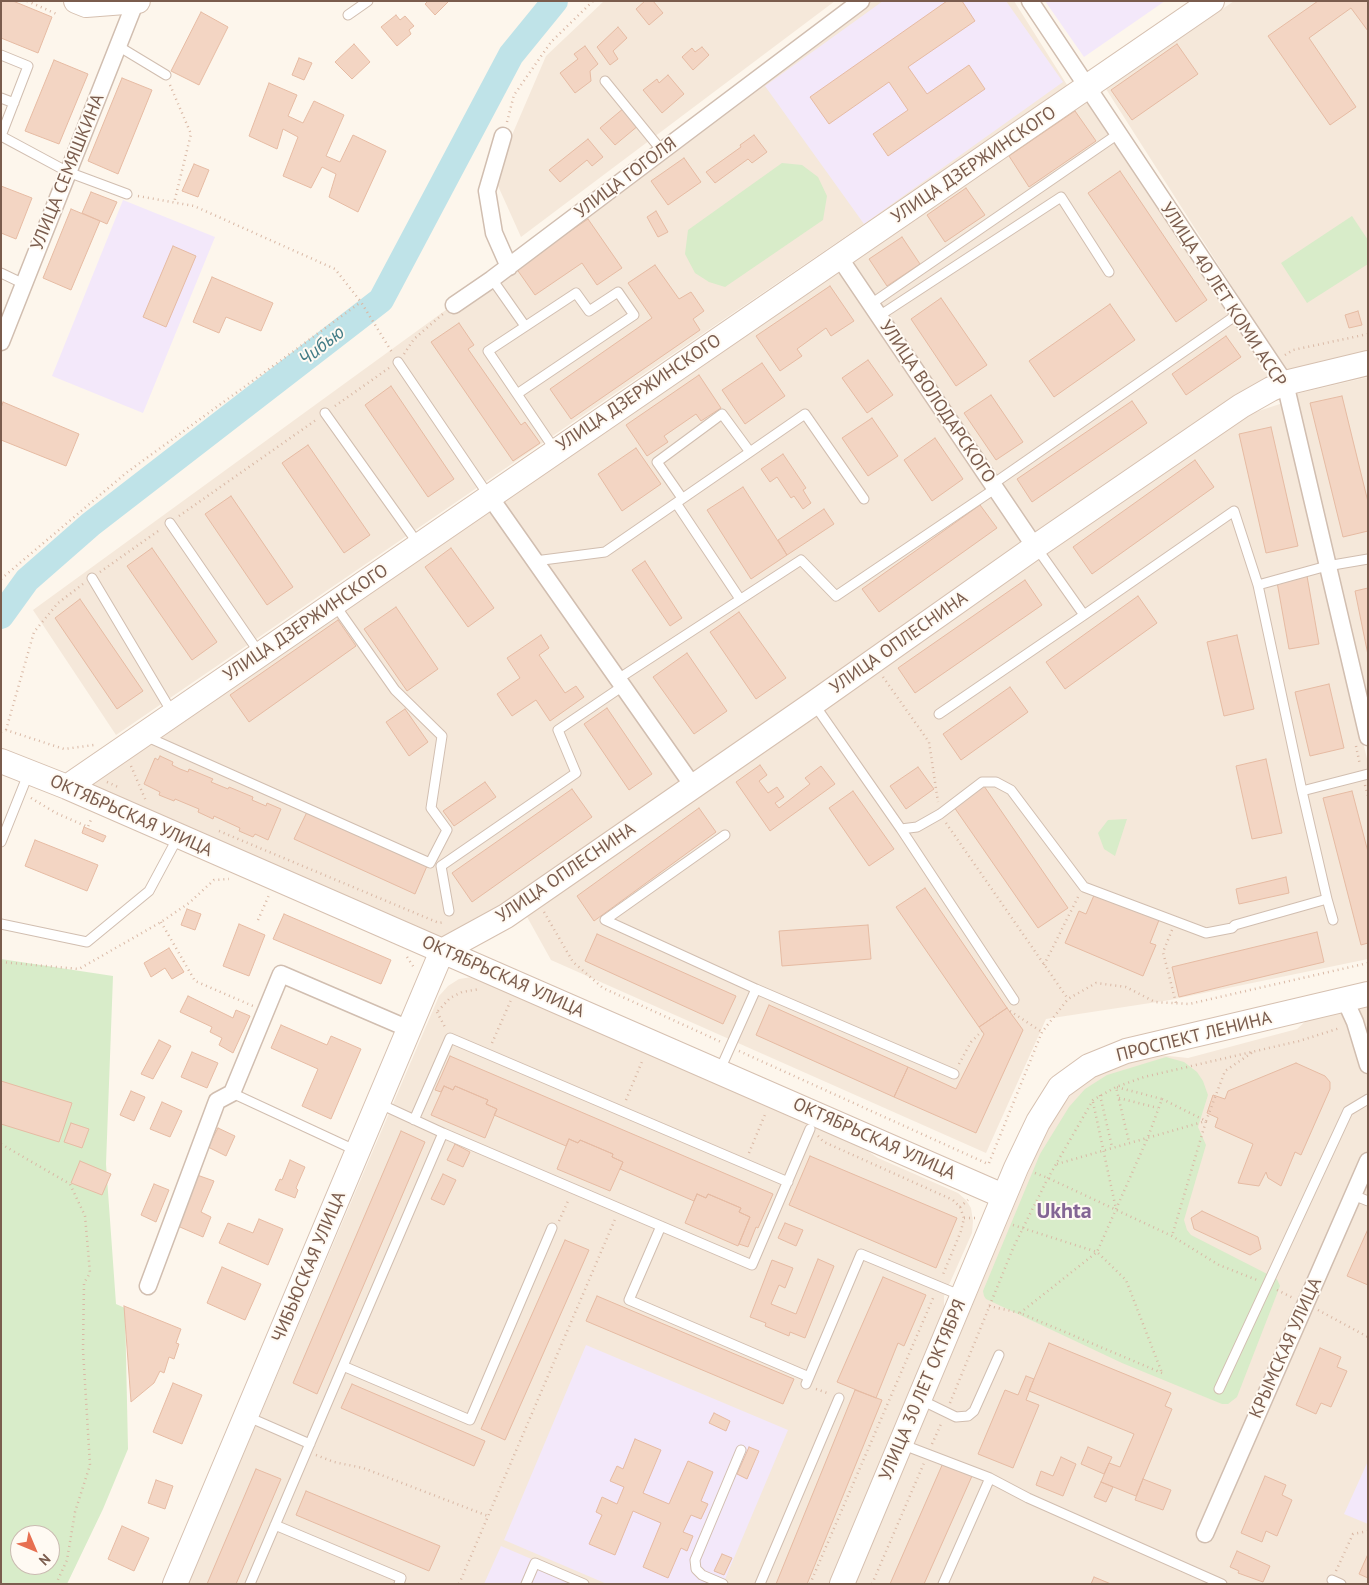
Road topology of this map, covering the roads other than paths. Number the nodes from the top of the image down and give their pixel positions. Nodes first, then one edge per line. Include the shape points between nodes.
1 (368, 1) edge
2 (861, 1) edge
3 (1030, 1) edge
4 (1212, 1) edge
5 (136, 2) edge
6 (68, 8) edge
7 (348, 15) dead end
8 (118, 46) junction
9 (1, 55) edge
10 (166, 75) road end
11 (606, 81) dead end
12 (1087, 87) junction
13 (1, 98) edge
14 (14, 102) junction
15 (1118, 134) junction
16 (503, 136) road end
17 (662, 151) junction
18 (68, 172) junction
19 (127, 194) road end
20 (839, 257) junction
21 (508, 267) junction
22 (1109, 272) dead end
23 (1, 273) edge
24 (492, 279) junction
25 (24, 284) junction
26 (454, 305) road end
27 (875, 310) junction
28 (1238, 314) junction
29 (525, 326) junction
30 (1, 342) edge
31 (398, 362) road end
32 (1368, 363) edge
33 (1284, 383) junction
34 (517, 394) junction
35 (326, 413) dead end
36 (556, 450) junction
37 (750, 452) junction
38 (994, 486) junction
39 (490, 497) junction
40 (864, 499) dead end
41 (679, 500) junction
42 (170, 523) dead end
43 (420, 545) junction
44 (1035, 547) junction
45 (1368, 559) edge
46 (535, 561) junction
47 (1328, 566) junction
48 (92, 578) dead end
49 (1258, 585) junction
50 (740, 600) junction
51 (334, 604) junction
52 (1084, 615) junction
53 (260, 654) junction
54 (620, 682) junction
55 (814, 703) junction
56 (174, 714) junction
57 (939, 714) dead end
58 (142, 735) junction
59 (1368, 738) edge
60 (1, 761) edge
61 (1368, 774) edge
62 (25, 782) junction
63 (693, 786) junction
64 (67, 787) junction
65 (1302, 791) junction
66 (901, 829) junction
67 (725, 835) dead end
68 (178, 836) junction
69 (1, 842) edge
70 (1328, 899) junction
71 (449, 910) dead end
72 (1333, 920) dead end
73 (1, 924) edge
74 (442, 951) junction
75 (756, 989) junction
76 (1368, 994) edge
77 (1014, 1000) dead end
78 (1345, 1000) junction
79 (409, 1029) junction
80 (1368, 1065) edge
81 (719, 1072) junction
82 (954, 1074) road end
83 (232, 1093) junction
84 (1368, 1099) edge
85 (378, 1103) junction
86 (414, 1120) junction
87 (810, 1130) dead end
88 (443, 1133) junction
89 (358, 1151) junction
90 (1368, 1161) edge
91 (788, 1182) junction
92 (1003, 1196) junction
93 (1360, 1198) edge
94 (661, 1226) junction
95 (552, 1228) road end
96 (148, 1286) dead end
97 (962, 1296) junction
98 (999, 1355) dead end
99 (343, 1366) junction
100 (1219, 1389) dead end
101 (839, 1398) road end
102 (919, 1398) junction
103 (246, 1416) junction
104 (310, 1444) junction
105 (900, 1444) junction
106 (741, 1450) dead end
107 (990, 1478) junction
108 (275, 1525) junction
109 (1205, 1534) dead end
110 (175, 1584) edge
111 (250, 1584) edge
112 (399, 1584) edge
113 (526, 1584) edge
114 (584, 1584) edge
115 (723, 1584) edge
116 (760, 1584) edge
117 (842, 1584) edge
118 (943, 1584) edge
119 (1222, 1584) edge

1 - 7 lane
2 - 17 street, УЛИЦА ГОГОЛЯ
3 - 12 street, УЛИЦА 40 ЛЕТ КОМИ АССР
4 - 12 street, УЛИЦА ДЗЕРЖИНСКОГО
5 - 6 street
5 - 8 street, УЛИЦА СЕМЯШКИНА
8 - 10 lane
8 - 18 street, УЛИЦА СЕМЯШКИНА
9 - 14 lane via 28,66
11 - 17 lane
12 - 15 street, УЛИЦА 40 ЛЕТ КОМИ АССР
12 - 20 street, УЛИЦА ДЗЕРЖИНСКОГО
13 - 14 lane
14 - 18 lane via 1,136
15 - 27 lane
15 - 28 street, УЛИЦА 40 ЛЕТ КОМИ АССР
16 - 21 street via 487,192 494,233
17 - 21 street, УЛИЦА ГОГОЛЯ
18 - 19 lane
18 - 25 street, УЛИЦА СЕМЯШКИНА
20 - 27 street, УЛИЦА ВОЛОДАРСКОГО
20 - 36 street, УЛИЦА ДЗЕРЖИНСКОГО
21 - 24 street, УЛИЦА ГОГОЛЯ
22 - 27 lane via 1061,198
23 - 25 lane
24 - 26 street, УЛИЦА ГОГОЛЯ
24 - 29 lane
25 - 30 street, УЛИЦА СЕМЯШКИНА
27 - 38 street, УЛИЦА ВОЛОДАРСКОГО
28 - 33 street, УЛИЦА 40 ЛЕТ КОМИ АССР
28 - 38 lane
29 - 34 lane via 488,351
29 - 34 lane via 576,293 589,311 618,292 634,315
31 - 39 lane
32 - 33 street, УЛИЦА ОПЛЕСНИНА
33 - 44 street, УЛИЦА ОПЛЕСНИНА via 1241,406
33 - 47 street, УЛИЦА 40 ЛЕТ КОМИ АССР
34 - 36 lane
35 - 43 lane
36 - 39 street, УЛИЦА ДЗЕРЖИНСКОГО
37 - 40 lane via 805,414
37 - 41 lane
37 - 41 lane via 722,414 657,462
38 - 44 street, УЛИЦА ВОЛОДАРСКОГО
38 - 50 lane via 836,596 801,560
39 - 43 street, УЛИЦА ДЗЕРЖИНСКОГО
39 - 46 street
41 - 46 lane via 604,552
41 - 50 lane
42 - 53 lane
43 - 51 street, УЛИЦА ДЗЕРЖИНСКОГО
44 - 52 lane
44 - 55 street, УЛИЦА ОПЛЕСНИНА
45 - 47 lane
46 - 54 street
47 - 49 lane
47 - 59 street, УЛИЦА 40 ЛЕТ КОМИ АССР
48 - 56 lane
49 - 52 lane via 1234,511
49 - 65 lane
50 - 54 lane
51 - 53 street, УЛИЦА ДЗЕРЖИНСКОГО
51 - 58 lane via 395,690 442,736 431,808 447,830 430,863
52 - 57 lane
53 - 56 street, УЛИЦА ДЗЕРЖИНСКОГО
54 - 63 street
54 - 71 lane via 558,730 576,773 440,866
55 - 63 street, УЛИЦА ОПЛЕСНИНА
55 - 66 lane
56 - 58 street, УЛИЦА ДЗЕРЖИНСКОГО
58 - 64 street, УЛИЦА ДЗЕРЖИНСКОГО
60 - 62 street, ОКТЯБРЬСКАЯ УЛИЦА
61 - 65 lane
62 - 64 street, ОКТЯБРЬСКАЯ УЛИЦА
62 - 69 lane
63 - 74 street, УЛИЦА ОПЛЕСНИНА via 506,916
64 - 68 street, ОКТЯБРЬСКАЯ УЛИЦА
65 - 70 lane
66 - 70 lane via 917,826 940,814 982,782 996,782 1011,790 1084,887 1206,933
66 - 77 lane
67 - 75 lane via 605,920
68 - 73 lane via 149,891 87,942
68 - 74 street, ОКТЯБРЬСКАЯ УЛИЦА
70 - 72 lane
74 - 79 street, ЧИБЬЮСКАЯ УЛИЦА
74 - 81 street, ОКТЯБРЬСКАЯ УЛИЦА
75 - 81 lane
75 - 82 lane
76 - 78 street, ПРОСПЕКТ ЛЕНИНА
78 - 80 street
78 - 92 street, ПРОСПЕКТ ЛЕНИНА via 1126,1051 1088,1066 1060,1087 1038,1122
79 - 83 street via 281,974
79 - 85 street, ЧИБЬЮСКАЯ УЛИЦА
81 - 92 street, ОКТЯБРЬСКАЯ УЛИЦА
83 - 89 lane
83 - 96 street via 217,1101
84 - 100 lane via 1348,1111
85 - 86 lane
85 - 89 street, ЧИБЬЮСКАЯ УЛИЦА
86 - 88 lane
86 - 91 lane via 450,1038
87 - 91 lane
88 - 94 lane
88 - 99 lane
89 - 103 street, ЧИБЬЮСКАЯ УЛИЦА
90 - 93 street, КРЫМСКАЯ УЛИЦА
91 - 94 lane via 752,1265
92 - 97 street, УЛИЦА 30 ЛЕТ ОКТЯБРЯ
93 - 109 street, КРЫМСКАЯ УЛИЦА via 1305,1304
94 - 97 lane via 629,1300 807,1380 862,1254
95 - 99 lane via 470,1420
97 - 102 street, УЛИЦА 30 ЛЕТ ОКТЯБРЯ
98 - 102 lane via 974,1411 968,1416 956,1417
99 - 104 lane
101 - 116 lane
102 - 105 street, УЛИЦА 30 ЛЕТ ОКТЯБРЯ
103 - 104 lane
103 - 110 street, ЧИБЬЮСКАЯ УЛИЦА
104 - 108 lane
105 - 107 lane
105 - 117 street, УЛИЦА 30 ЛЕТ ОКТЯБРЯ
106 - 115 lane via 695,1560 696,1569 702,1575
107 - 118 lane
107 - 119 lane
108 - 111 lane
108 - 112 lane via 401,1578
113 - 114 lane via 535,1563

